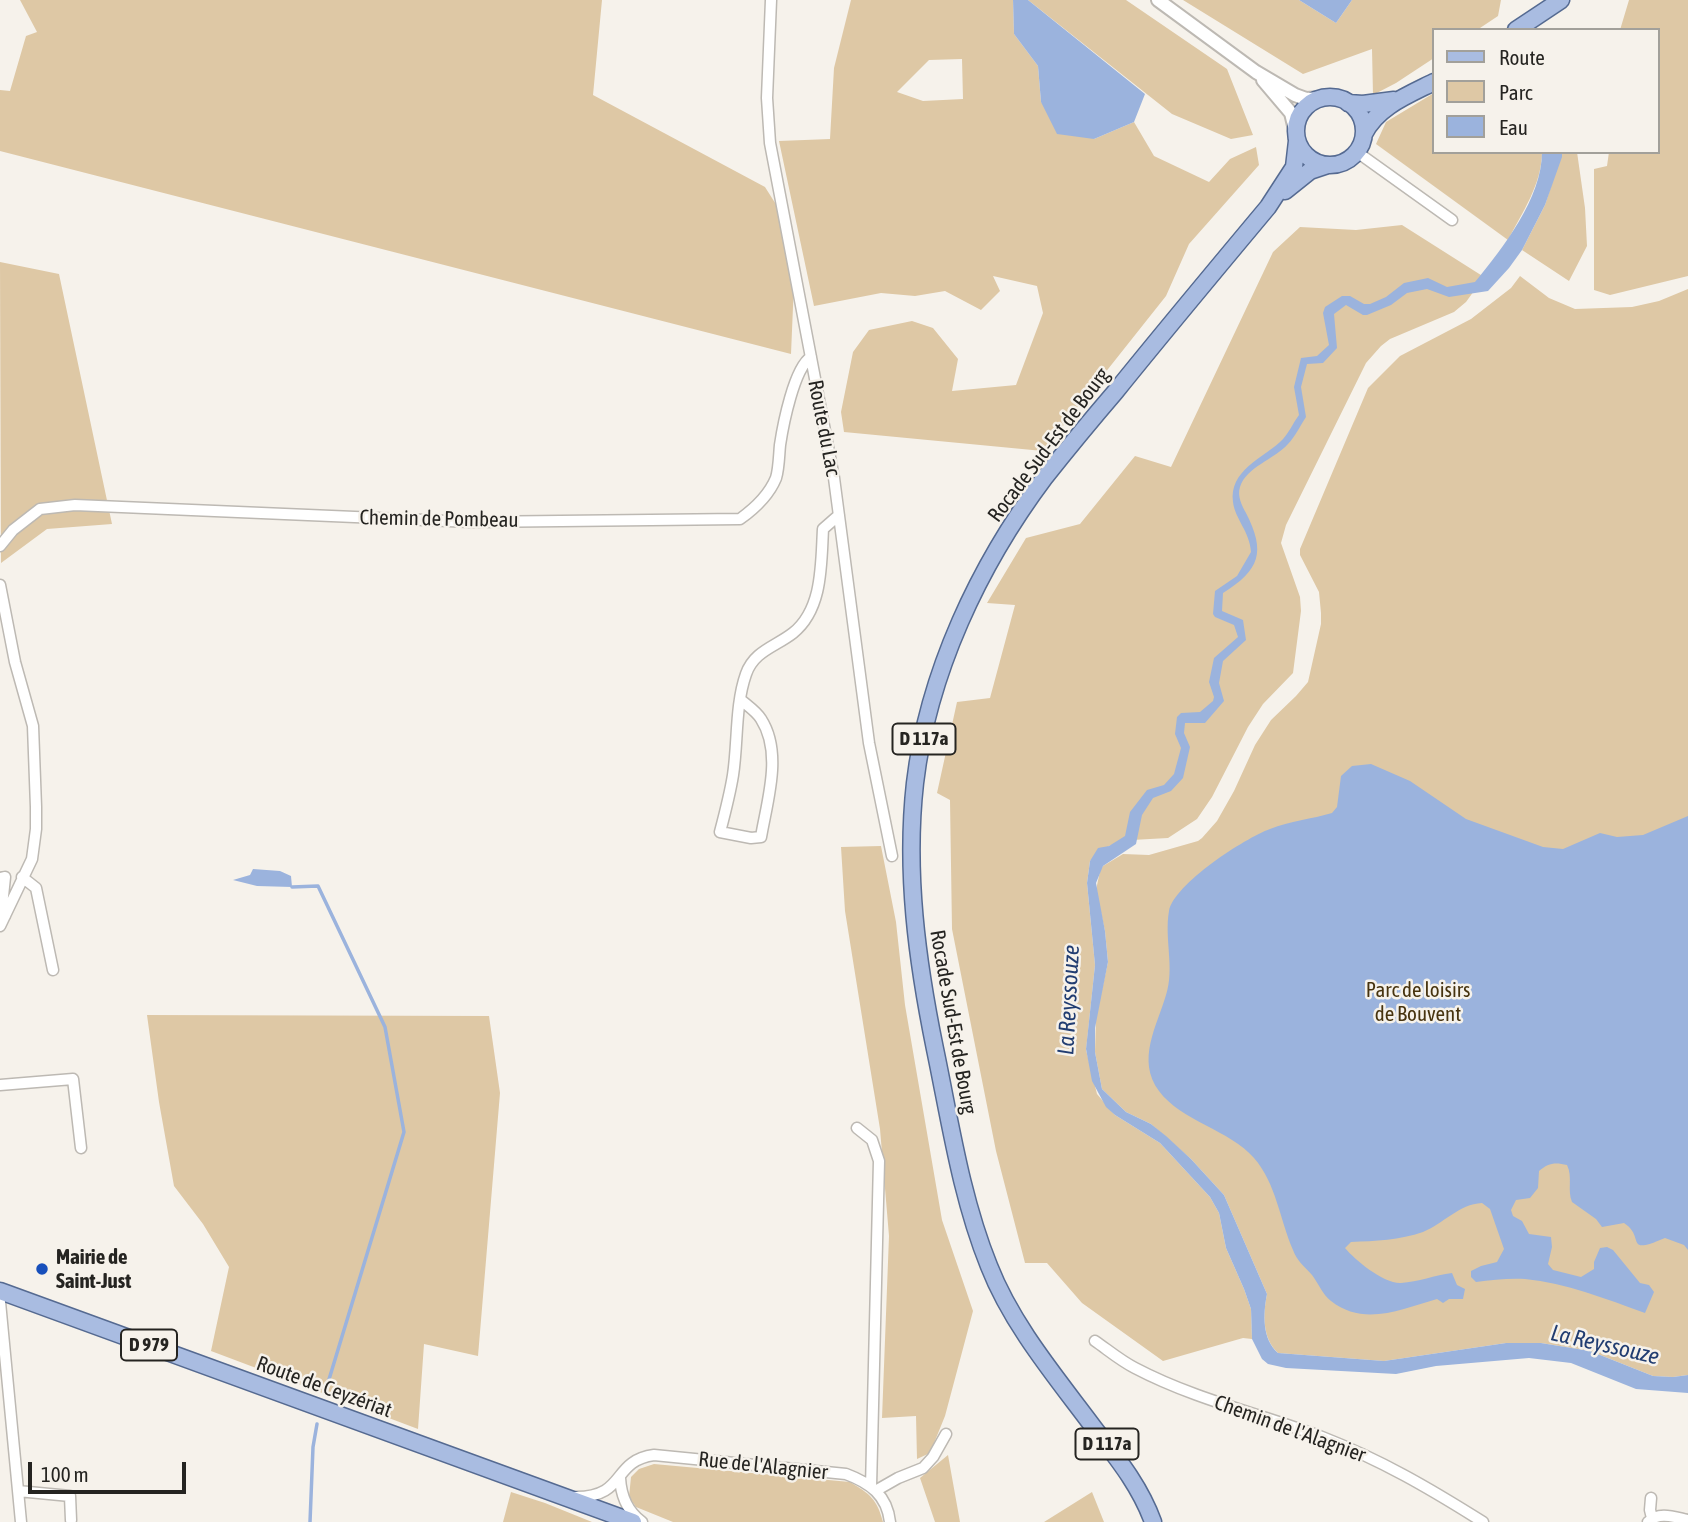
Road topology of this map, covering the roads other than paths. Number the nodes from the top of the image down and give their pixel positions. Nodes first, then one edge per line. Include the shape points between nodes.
1 (771, 0) edge
2 (1158, 0) edge
3 (1556, 3) edge
4 (1519, 28) edge
5 (1256, 72) junction
6 (1432, 83) edge
7 (1321, 98) junction
8 (1400, 99) junction
9 (1348, 103) junction
10 (1364, 134) junction
11 (1296, 136) junction
12 (1357, 152) junction
13 (1329, 165) junction
14 (1268, 207) junction
15 (1452, 220) dead end
16 (811, 357) junction
17 (839, 515) junction
18 (0, 546) edge
19 (0, 585) edge
20 (741, 701) junction
21 (892, 856) dead end
22 (22, 877) junction
23 (0, 878) edge
24 (3, 921) edge
25 (53, 970) dead end
26 (0, 1085) edge
27 (857, 1128) dead end
28 (81, 1147) dead end
29 (0, 1291) edge
30 (0, 1302) edge
31 (1095, 1341) dead end
32 (946, 1434) dead end
33 (620, 1478) junction
34 (874, 1488) junction
35 (18, 1491) junction
36 (565, 1497) junction
37 (1651, 1498) dead end
38 (71, 1520) dead end
39 (1650, 1520) edge
40 (1688, 1521) edge
41 (21, 1522) edge
42 (633, 1522) edge
43 (642, 1522) edge
44 (890, 1522) edge
45 (1153, 1522) edge
46 (1483, 1522) edge

1 - 16 street, Route du Lac via 770,142
2 - 5 street
3 - 4 main road
5 - 7 street via 1295,95
5 - 11 street via 1291,113
6 - 8 main road
7 - 9 main road
7 - 11 main road via 1303,110
8 - 9 main road
8 - 10 main road via 1374,118
9 - 10 main road via 1360,115
10 - 12 main road
11 - 13 main road via 1309,159
11 - 14 main road, Rocade Sud-Est de Bourg / D 117a via 1294,167
12 - 13 main road via 1349,160
12 - 15 street
13 - 14 main road, Rocade Sud-Est de Bourg / D 117a via 1298,179
14 - 45 main road, Rocade Sud-Est de Bourg / D 117a via 1044,480 996,552 947,652 915,782 915,942 972,1222 1009,1307 1120,1461
16 - 17 street, Route du Lac
16 - 18 street, Chemin de Pombeau via 796,383 780,442 776,478 757,506 740,519 471,522 75,505 40,509
17 - 20 street via 823,529 821,569 806,620 752,659
17 - 21 street, Route du Lac via 869,743
19 - 22 street via 33,726 36,829 32,859
20 - 20 street via 733,775 720,832 761,837 772,764 768,734 761,717
22 - 24 street
22 - 25 street via 36,888
23 - 24 street via 5,877
26 - 28 street via 73,1079
27 - 34 street via 872,1140 878,1161
29 - 36 main road, Route de Ceyzériat / D 979
30 - 35 street
31 - 46 street, Chemin de l'Alagnier via 1133,1367 1179,1388 1361,1454 1418,1481
32 - 34 street via 923,1468
33 - 34 street, Rue de l'Alagnier via 634,1460 654,1455 846,1474
33 - 36 street, Rue de l'Alagnier via 598,1496
33 - 43 street via 628,1508
34 - 44 street via 886,1505
35 - 38 street via 70,1496
35 - 41 street
36 - 42 main road, Route de Ceyzériat / D 979
37 - 39 street
39 - 40 street via 1666,1515

